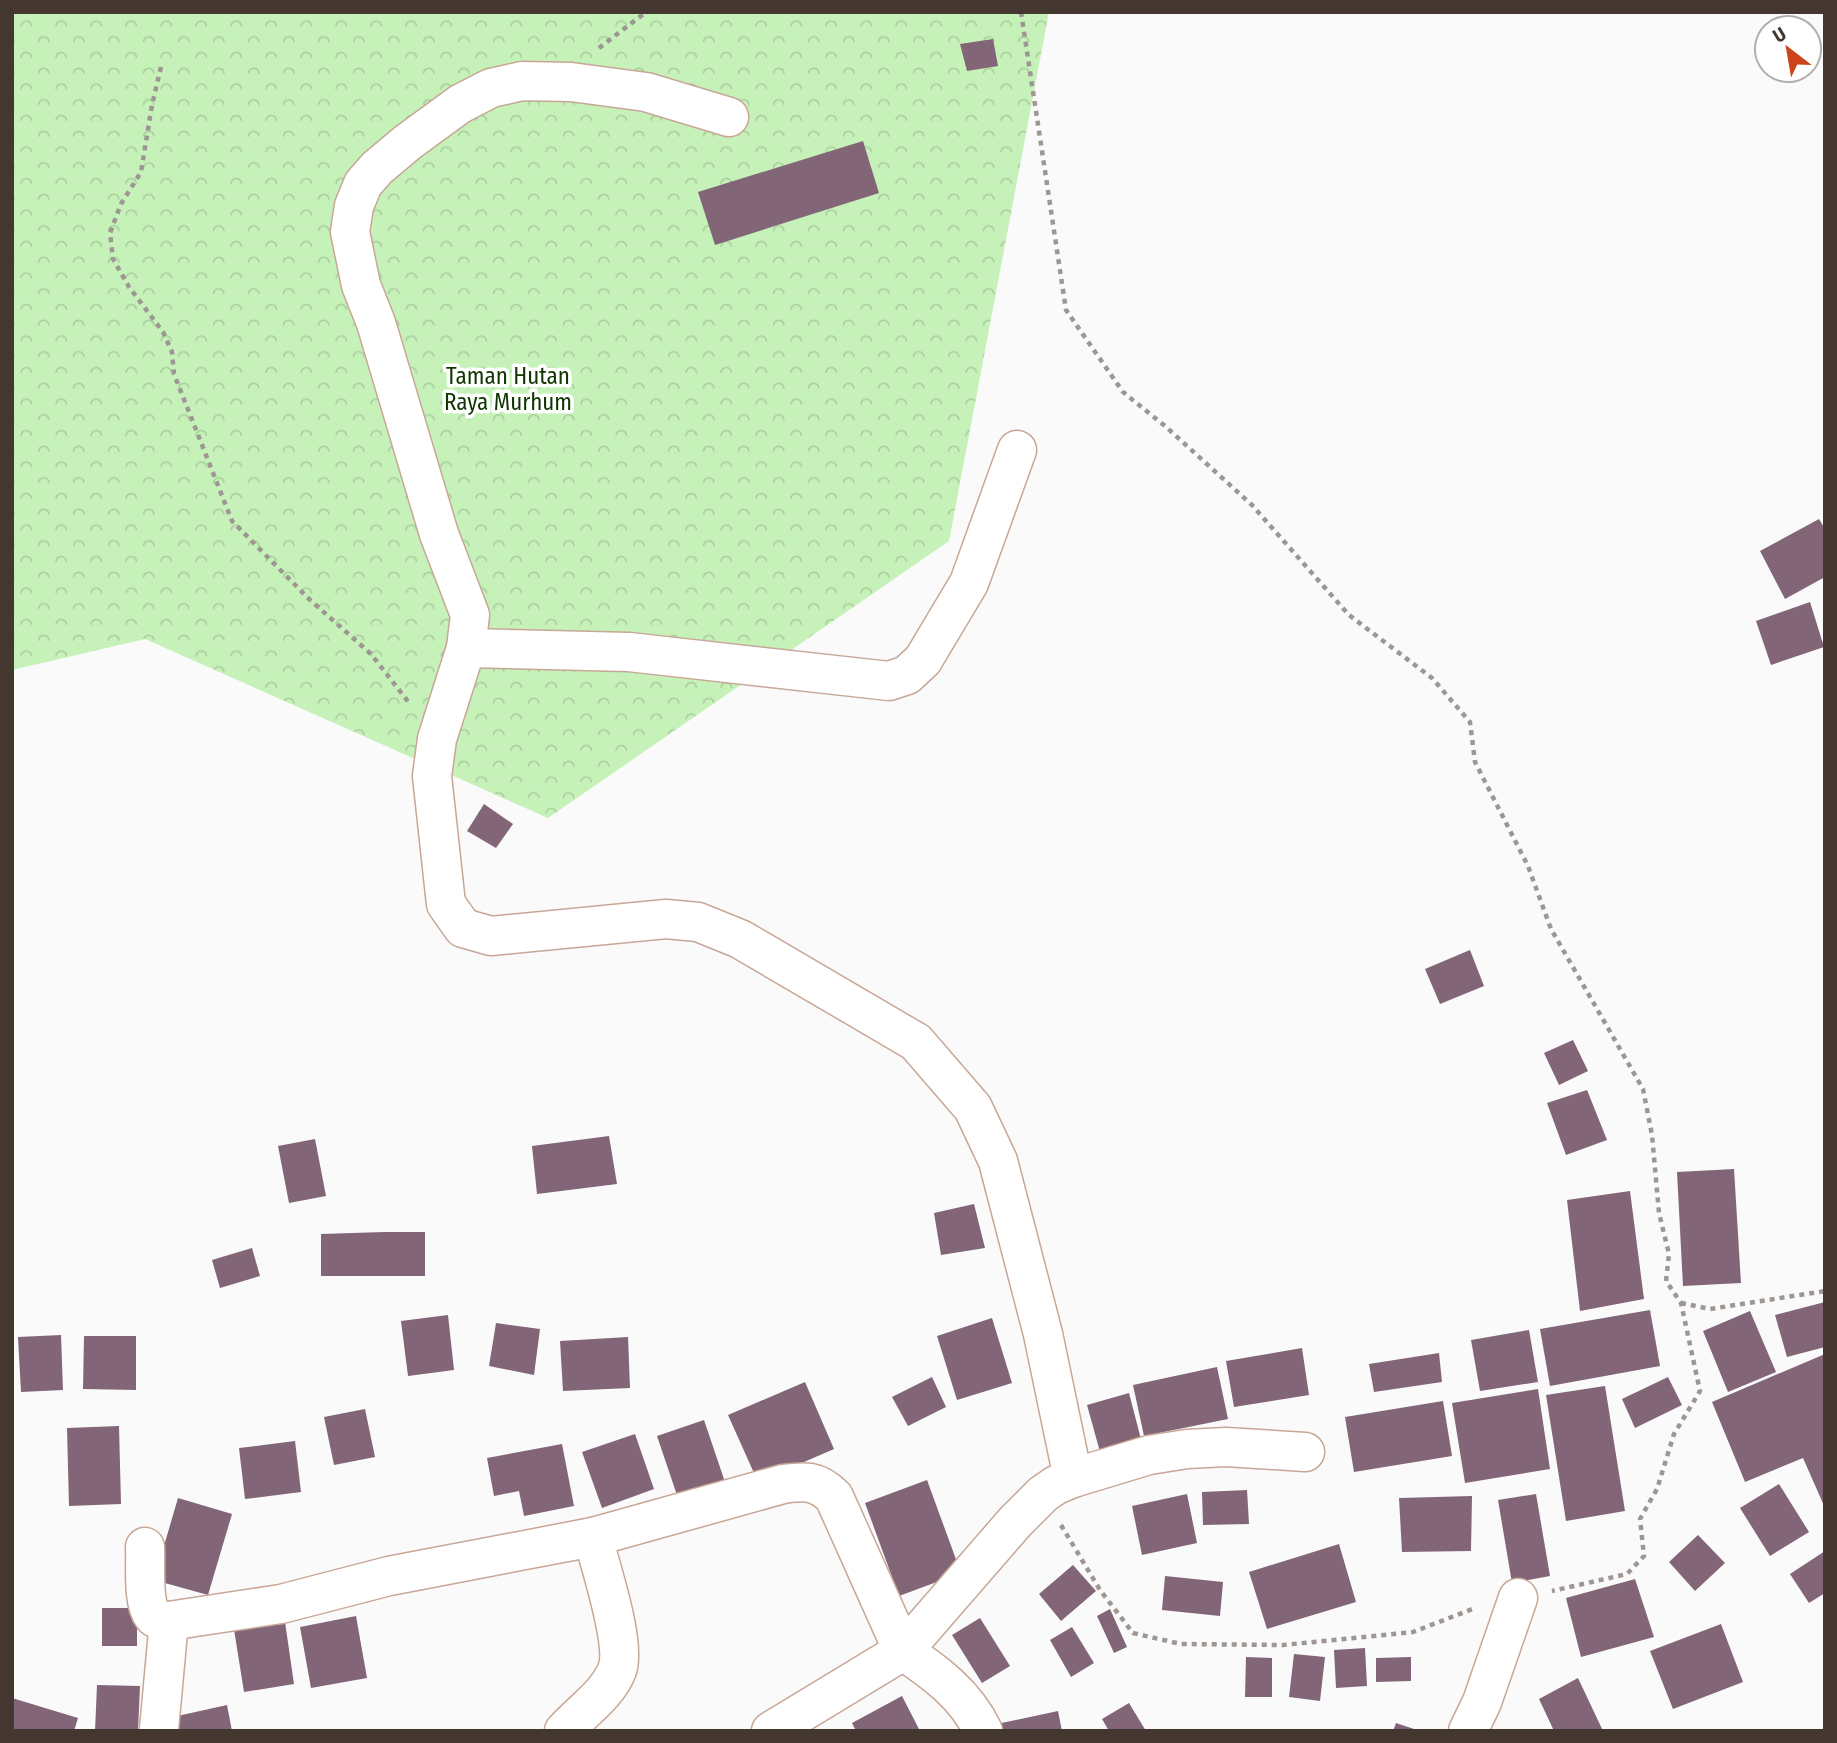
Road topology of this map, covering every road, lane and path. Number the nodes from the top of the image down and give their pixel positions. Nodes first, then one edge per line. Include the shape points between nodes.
1 (1021, 12) edge
2 (161, 67) dead end
3 (729, 117) dead end
4 (1017, 450) dead end
5 (466, 648) junction
6 (436, 739) junction
7 (1825, 1290) edge
8 (1681, 1303) junction
9 (1305, 1452) dead end
10 (1058, 1486) junction
11 (593, 1537) junction
12 (145, 1547) dead end
13 (1518, 1598) junction
14 (169, 1621) junction
15 (903, 1651) junction
16 (159, 1729) dead end
17 (564, 1731) edge
18 (771, 1731) edge
19 (983, 1731) edge
20 (1468, 1731) edge

1 - 8 path via 1066,310 1123,392 1252,505 1349,615 1432,678 1470,722 1475,762 1528,866 1551,929 1643,1090 1669,1254 1666,1280
2 - 6 path via 141,172 110,233 113,259 163,331 172,352 174,374 232,521 309,599 371,653
3 - 5 street via 646,92 522,81 491,88 460,104 408,142 363,184 354,206 351,246 439,534 470,615
4 - 5 street via 969,583 923,660 907,675 889,681 629,652
5 - 6 street
6 - 10 street via 432,776 446,904 463,928 491,936 666,919 698,922 740,939 916,1042 974,1108 998,1161 1043,1334
7 - 8 path via 1710,1309
8 - 13 path via 1700,1391 1674,1434 1657,1489 1640,1519 1644,1556 1627,1574
9 - 10 street via 1226,1447 1149,1455
10 - 13 path via 1100,1590 1133,1633 1181,1644 1283,1645 1413,1632 1482,1605
10 - 15 street via 1015,1522
11 - 14 street via 389,1576 281,1604
11 - 15 street via 783,1484 809,1481 834,1497
11 - 17 street via 619,1642 618,1668 598,1697
12 - 14 street via 147,1603 153,1616
13 - 20 street
14 - 16 street
15 - 18 street
15 - 19 street via 952,1688

